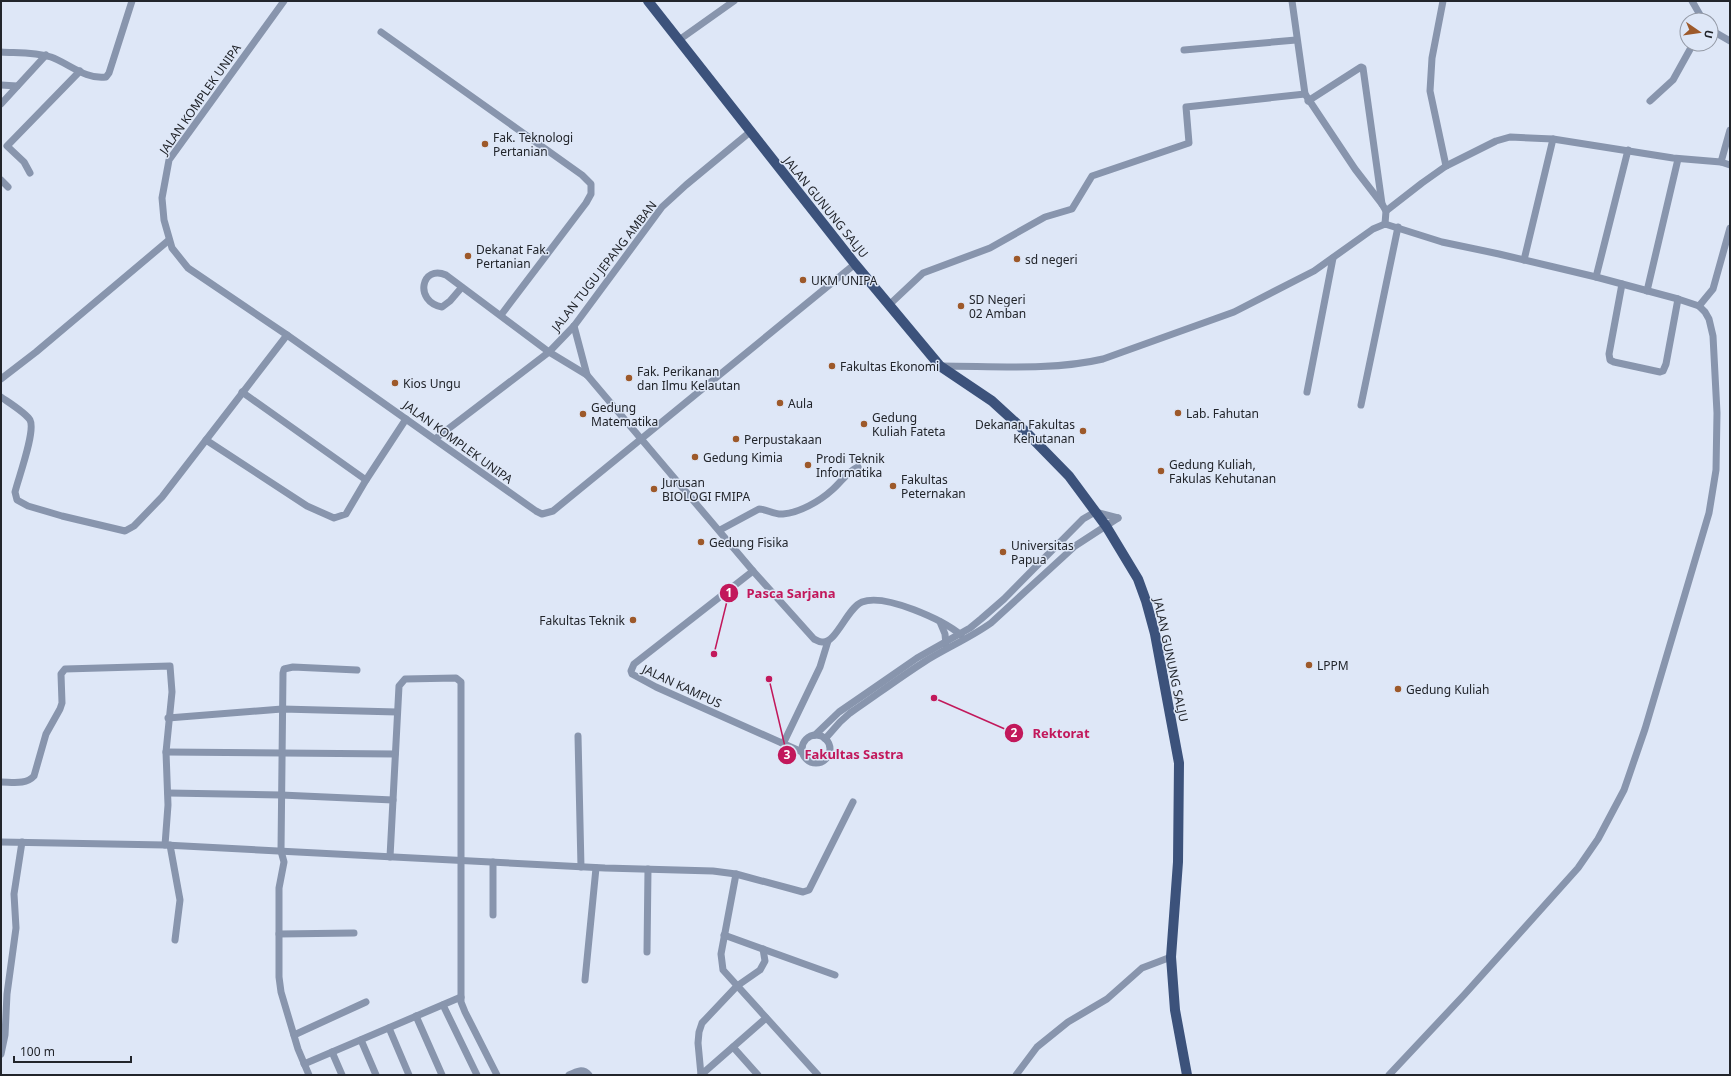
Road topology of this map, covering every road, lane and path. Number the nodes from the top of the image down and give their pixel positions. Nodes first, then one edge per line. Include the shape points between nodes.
1 (132, 1) edge
2 (284, 1) edge
3 (648, 1) edge
4 (734, 1) edge
5 (1292, 1) edge
6 (1442, 1) edge
7 (1692, 1) edge
8 (1698, 12) edge
9 (381, 32) dead end
10 (1719, 34) edge
11 (679, 40) junction
12 (1296, 40) junction
13 (1730, 40) edge
14 (1184, 50) dead end
15 (1, 52) edge
16 (1689, 52) edge
17 (46, 55) junction
18 (80, 70) junction
19 (1, 85) edge
20 (17, 86) junction
21 (1306, 98) junction
22 (1650, 101) dead end
23 (1, 104) edge
24 (1730, 130) edge
25 (750, 132) junction
26 (1553, 139) junction
27 (4, 145) edge
28 (1628, 150) junction
29 (1678, 159) junction
30 (1721, 162) junction
31 (1730, 165) edge
32 (1446, 166) junction
33 (30, 173) dead end
34 (1, 180) edge
35 (8, 187) dead end
36 (1382, 204) junction
37 (1386, 211) junction
38 (1385, 224) junction
39 (1398, 227) junction
40 (1730, 228) edge
41 (169, 240) junction
42 (1333, 258) junction
43 (1524, 260) junction
44 (855, 264) junction
45 (1596, 277) junction
46 (1622, 284) junction
47 (462, 287) junction
48 (1648, 291) junction
49 (1678, 299) junction
50 (889, 305) junction
51 (1699, 306) junction
52 (501, 315) junction
53 (574, 326) junction
54 (287, 335) junction
55 (549, 352) junction
56 (940, 366) junction
57 (587, 375) junction
58 (1, 379) edge
59 (242, 392) junction
60 (1307, 392) dead end
61 (1, 397) edge
62 (1361, 405) dead end
63 (406, 418) junction
64 (206, 440) junction
65 (435, 440) junction
66 (641, 440) junction
67 (858, 467) dead end
68 (366, 480) junction
69 (1095, 512) junction
70 (1106, 526) junction
71 (720, 530) junction
72 (753, 571) junction
73 (940, 622) junction
74 (962, 635) junction
75 (828, 641) junction
76 (946, 645) junction
77 (358, 670) dead end
78 (906, 670) junction
79 (878, 685) junction
80 (882, 691) junction
81 (856, 705) junction
82 (282, 709) junction
83 (397, 712) junction
84 (168, 718) junction
85 (815, 735) junction
86 (578, 736) dead end
87 (825, 739) junction
88 (783, 744) junction
89 (166, 752) junction
90 (282, 752) junction
91 (802, 752) junction
92 (395, 754) junction
93 (1, 782) edge
94 (168, 794) junction
95 (281, 795) junction
96 (393, 800) junction
97 (852, 802) dead end
98 (1, 842) edge
99 (22, 842) junction
100 (168, 845) junction
101 (281, 851) junction
102 (390, 857) junction
103 (460, 861) junction
104 (493, 862) junction
105 (582, 867) junction
106 (596, 868) junction
107 (648, 869) junction
108 (736, 874) junction
109 (493, 915) dead end
110 (354, 933) dead end
111 (279, 934) junction
112 (724, 935) junction
113 (175, 940) dead end
114 (763, 949) junction
115 (647, 952) dead end
116 (1171, 957) junction
117 (835, 975) dead end
118 (585, 980) dead end
119 (737, 986) junction
120 (461, 997) junction
121 (366, 1002) dead end
122 (443, 1005) junction
123 (416, 1016) junction
124 (766, 1018) junction
125 (389, 1028) junction
126 (294, 1035) junction
127 (361, 1040) junction
128 (733, 1047) junction
129 (332, 1052) junction
130 (1, 1054) edge
131 (304, 1064) junction
132 (495, 1074) edge
133 (309, 1075) edge
134 (342, 1075) edge
135 (376, 1075) edge
136 (409, 1075) edge
137 (442, 1075) edge
138 (477, 1075) edge
139 (569, 1075) edge
140 (590, 1075) edge
141 (701, 1075) edge
142 (758, 1075) edge
143 (818, 1075) edge
144 (1016, 1075) edge
145 (1187, 1075) edge
146 (1389, 1075) edge

1 - 18 street via 106,77 89,75
2 - 41 street, JALAN KOMPLEK UNIPA via 169,160 162,198
3 - 11 main road, JALAN GUNUNG SALJU
4 - 11 street
5 - 12 street
6 - 32 street via 1432,58 1430,91
7 - 8 street
9 - 52 street via 582,175 591,184 591,194 586,203
10 - 13 street
11 - 25 main road, JALAN GUNUNG SALJU
12 - 14 street
12 - 21 street
15 - 17 street
16 - 22 street via 1673,80
17 - 18 street
17 - 20 street
18 - 27 street
19 - 20 street
20 - 23 street
21 - 36 street
21 - 36 street via 1363,68
21 - 50 street via 1186,107 1189,143 1092,176 1072,209 1045,217 990,248 923,273
24 - 30 street
25 - 44 main road, JALAN GUNUNG SALJU
25 - 53 street, JALAN TUGU JEPANG AMBAN via 662,207
26 - 28 street
26 - 32 street via 1510,137 1496,141
26 - 43 street
27 - 33 street via 24,162
28 - 29 street
28 - 45 street
29 - 30 street
29 - 48 street
30 - 31 street
32 - 37 street
34 - 35 street
36 - 37 street
37 - 38 street
38 - 39 street
38 - 42 street via 1373,229
39 - 43 street via 1442,242
39 - 62 street
40 - 51 street via 1713,290
41 - 54 street, JALAN KOMPLEK UNIPA via 172,248 188,268
41 - 58 street
42 - 56 street via 1308,274 1234,312 1103,359 1061,366
42 - 60 street
43 - 45 street
44 - 50 main road, JALAN GUNUNG SALJU
44 - 66 street, JALAN KOMPLEK UNIPA
45 - 46 street
46 - 48 street
46 - 49 street via 1609,354 1610,360 1614,362 1663,371
47 - 47 street via 446,275 436,273 427,277 423,289 426,299 434,305 442,306
47 - 52 street
48 - 49 street
49 - 51 street
50 - 56 main road, JALAN GUNUNG SALJU
51 - 146 street via 1709,319 1713,336 1717,413 1716,470 1709,513 1645,729 1624,790 1598,840 1578,868
52 - 55 street
53 - 55 street, JALAN TUGU JEPANG AMBAN
53 - 57 street
54 - 59 street
54 - 63 street, JALAN KOMPLEK UNIPA
55 - 57 street
55 - 65 street, JALAN TUGU JEPANG AMBAN
56 - 69 main road, JALAN GUNUNG SALJU via 992,401 1026,432 1069,476
57 - 66 street
59 - 64 street
59 - 68 street
61 - 64 street via 26,416 31,424 29,441 14,492 17,500 42,510 121,531 130,529 162,497
63 - 65 street, JALAN KOMPLEK UNIPA
63 - 68 street
64 - 68 street via 307,506 334,518 346,514
65 - 66 street, JALAN KOMPLEK UNIPA via 542,514 553,511
66 - 71 street
67 - 71 street via 827,494 798,511 778,515 759,509
69 - 70 main road, JALAN GUNUNG SALJU
69 - 70 street via 1118,518
69 - 74 street via 1075,526 1004,600
70 - 74 street via 1075,546 991,623 979,632
70 - 116 main road, JALAN GUNUNG SALJU via 1138,579 1146,601 1165,682 1178,763 1178,862
71 - 72 street
72 - 75 street via 814,638 823,643
72 - 88 street, JALAN KAMPUS via 634,664 631,671 656,687
73 - 74 street
73 - 75 street via 922,612 900,605 868,601 854,608
73 - 76 street
74 - 76 street
75 - 88 street via 820,667
76 - 78 street
77 - 82 street via 287,667 283,674
78 - 79 street
78 - 80 street
79 - 80 street
79 - 81 street
80 - 81 street
81 - 85 street via 839,712
81 - 87 street
82 - 83 street
82 - 84 street
82 - 90 street
83 - 92 street
83 - 103 street via 399,686 405,679 451,677 461,682
84 - 89 street
84 - 93 street via 172,692 170,666 65,669 60,678 62,703 46,734 34,776 24,782
85 - 87 street
85 - 91 street via 804,741
86 - 105 street
87 - 91 street, JALAN KAMPUS via 830,751 822,762 812,763 805,759
88 - 91 street, JALAN KAMPUS
89 - 90 street
89 - 94 street
90 - 92 street
90 - 95 street
92 - 96 street
94 - 95 street
94 - 100 street
95 - 96 street
95 - 101 street
96 - 102 street
97 - 108 street via 807,892
98 - 99 street
99 - 100 street
99 - 130 street via 14,894 16,928
100 - 101 street
100 - 113 street via 180,900
101 - 102 street
101 - 111 street via 284,862 279,888
102 - 103 street
103 - 104 street
103 - 120 street
104 - 105 street
104 - 109 street
105 - 106 street
106 - 107 street
106 - 118 street
107 - 108 street
107 - 115 street
108 - 112 street
110 - 111 street
111 - 126 street via 281,992
112 - 114 street
112 - 119 street via 721,964
114 - 117 street
114 - 119 street via 763,966
116 - 144 street via 1142,968 1107,999 1068,1022 1037,1047
116 - 145 main road, JALAN GUNUNG SALJU via 1175,1010
119 - 124 street
119 - 141 street via 702,1023 698,1032
120 - 122 street
120 - 132 street via 465,1012
121 - 126 street
122 - 123 street
122 - 138 street
123 - 125 street
123 - 137 street
124 - 128 street
124 - 143 street
125 - 127 street
125 - 136 street
126 - 131 street
127 - 129 street
127 - 135 street
128 - 141 street
128 - 142 street
129 - 131 street
129 - 134 street
131 - 133 street
139 - 140 street via 581,1070

